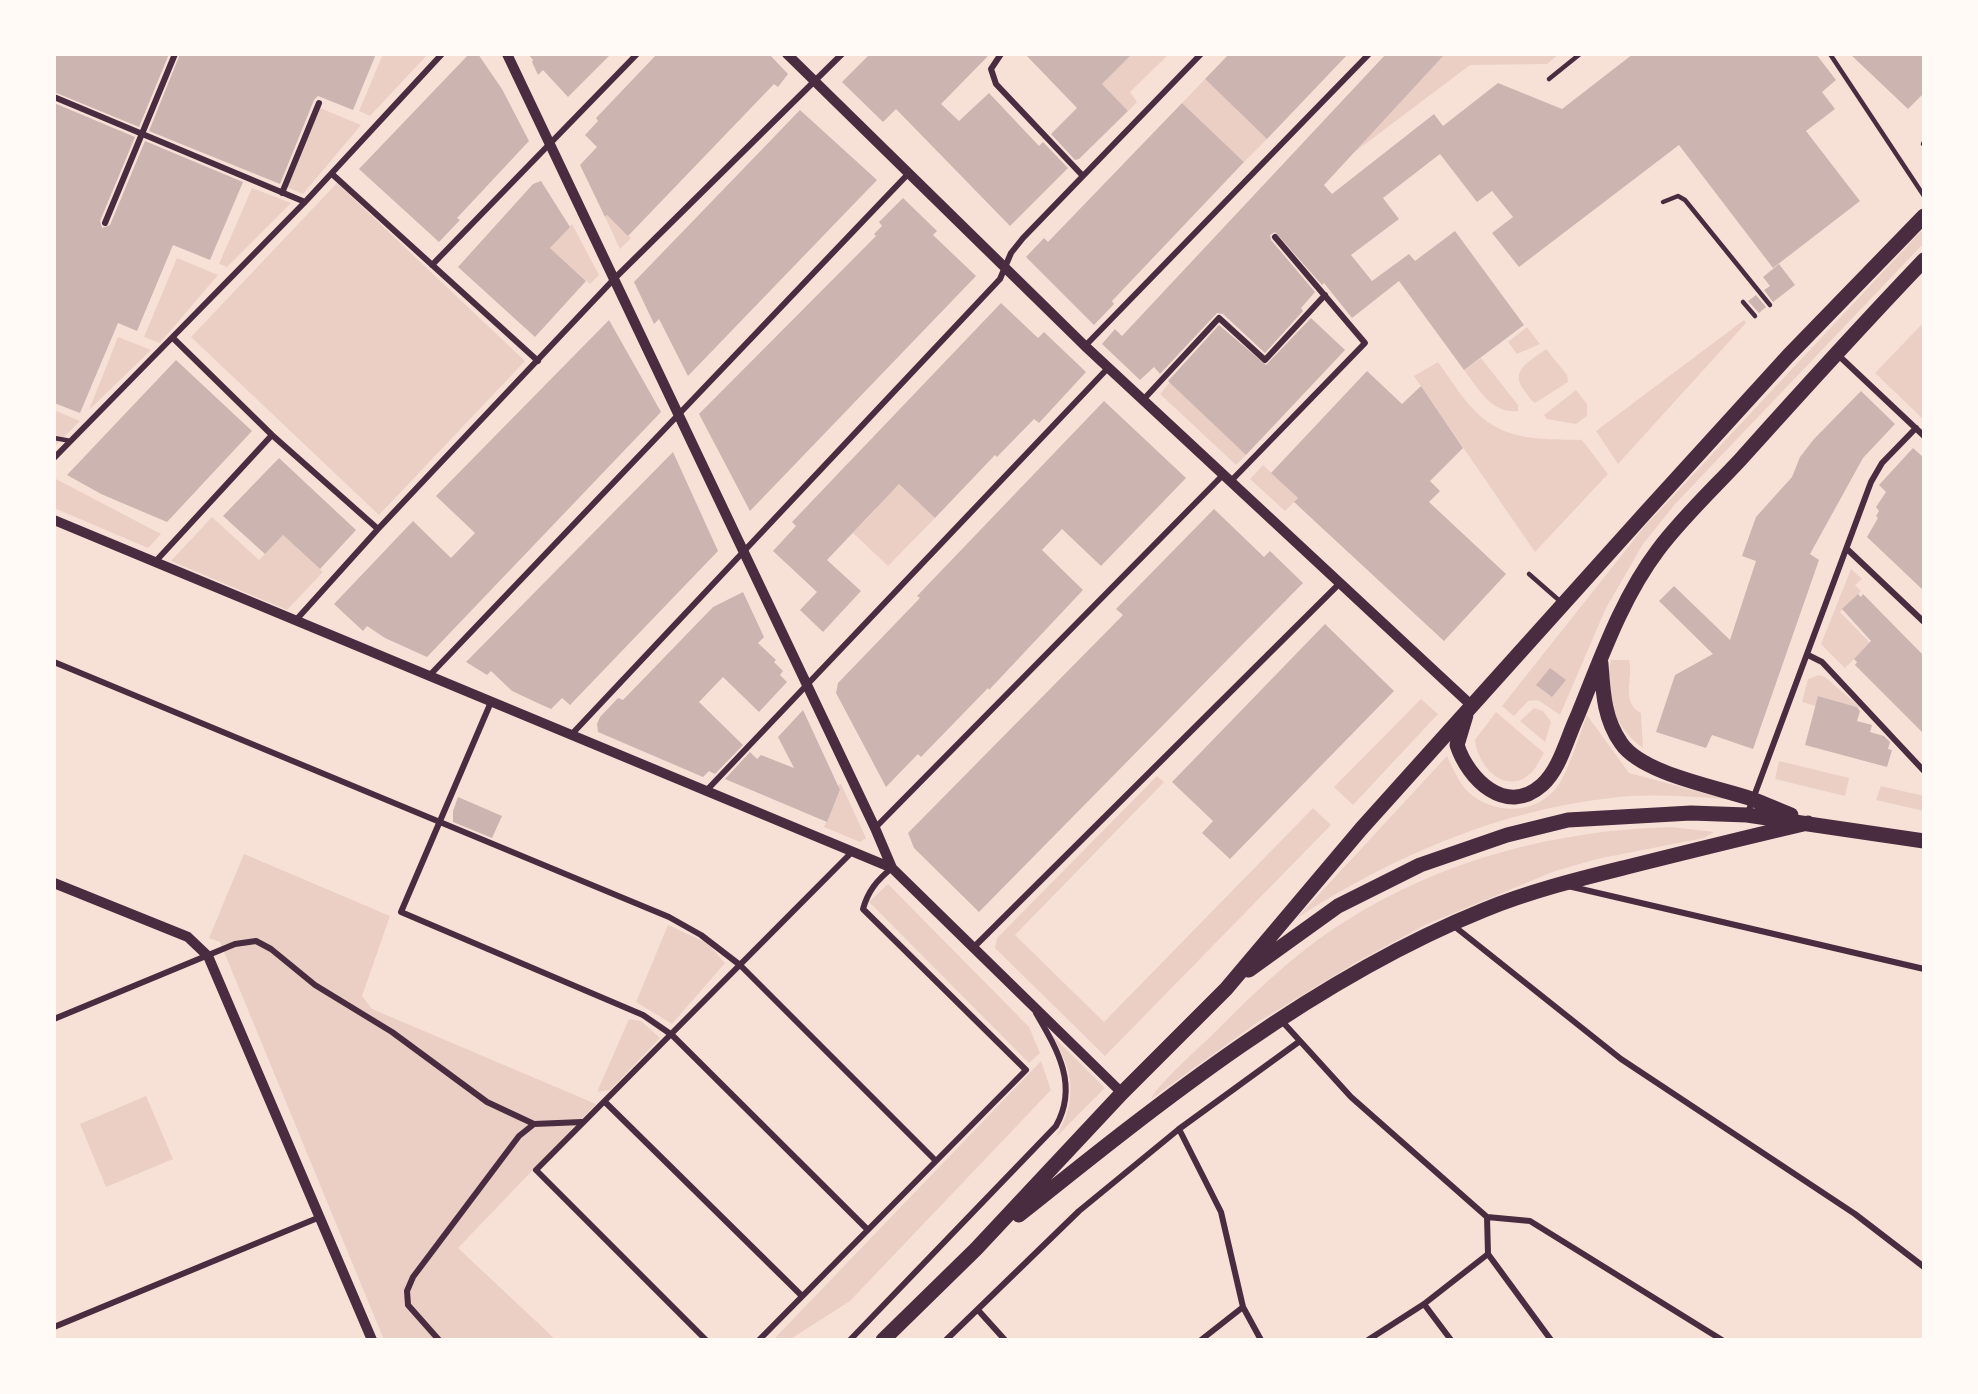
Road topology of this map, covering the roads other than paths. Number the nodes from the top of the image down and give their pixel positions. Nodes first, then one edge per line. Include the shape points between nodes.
1 (175, 54) edge
2 (442, 54) edge
3 (507, 54) edge
4 (637, 54) edge
5 (787, 54) edge
6 (842, 54) edge
7 (1001, 54) edge
8 (1201, 54) edge
9 (1369, 54) edge
10 (1580, 54) edge
11 (1830, 54) edge
12 (1549, 79) dead end
13 (815, 80) junction
14 (54, 97) edge
15 (319, 103) dead end
16 (143, 134) junction
17 (551, 145) junction
18 (332, 174) junction
19 (908, 174) junction
20 (1082, 176) junction
21 (282, 193) junction
22 (1924, 196) edge
23 (305, 202) junction
24 (1663, 202) dead end
25 (1924, 216) edge
26 (105, 223) dead end
27 (1275, 237) dead end
28 (1924, 260) edge
29 (432, 265) junction
30 (1004, 268) junction
31 (614, 279) junction
32 (1325, 295) junction
33 (1743, 302) dead end
34 (1770, 305) dead end
35 (1755, 316) dead end
36 (173, 338) junction
37 (1085, 346) junction
38 (1836, 352) junction
39 (537, 361) junction
40 (1108, 368) junction
41 (1143, 400) junction
42 (678, 414) junction
43 (1916, 428) junction
44 (272, 435) junction
45 (1924, 436) edge
46 (54, 438) edge
47 (71, 441) junction
48 (54, 458) edge
49 (1227, 478) junction
50 (54, 520) edge
51 (378, 530) junction
52 (1847, 549) junction
53 (743, 550) junction
54 (155, 562) junction
55 (1529, 574) dead end
56 (1340, 583) junction
57 (1563, 604) junction
58 (296, 621) junction
59 (1924, 622) edge
60 (1808, 655) junction
61 (1600, 661) junction
62 (54, 662) edge
63 (429, 676) junction
64 (807, 684) junction
65 (491, 702) junction
66 (1471, 705) junction
67 (570, 735) junction
68 (1924, 771) edge
69 (706, 791) junction
70 (1754, 800) junction
71 (1747, 815) junction
72 (440, 823) junction
73 (1808, 823) junction
74 (876, 828) junction
75 (1924, 841) edge
76 (852, 852) junction
77 (892, 868) junction
78 (54, 883) edge
79 (1560, 884) junction
80 (1451, 923) junction
81 (972, 949) junction
82 (208, 956) junction
83 (740, 965) junction
84 (1924, 969) edge
85 (1226, 989) junction
86 (1033, 1009) junction
87 (54, 1019) edge
88 (1280, 1019) junction
89 (672, 1035) junction
90 (1300, 1041) junction
91 (1122, 1093) junction
92 (605, 1102) junction
93 (583, 1122) junction
94 (534, 1124) junction
95 (1179, 1129) junction
96 (935, 1160) junction
97 (320, 1216) junction
98 (1487, 1217) junction
99 (868, 1230) junction
100 (976, 1249) junction
101 (1488, 1254) junction
102 (1924, 1267) edge
103 (802, 1296) junction
104 (1424, 1304) junction
105 (1243, 1307) junction
106 (978, 1310) junction
107 (54, 1327) edge
108 (372, 1340) edge
109 (439, 1340) edge
110 (706, 1340) edge
111 (759, 1340) edge
112 (850, 1340) edge
113 (883, 1340) edge
114 (946, 1340) edge
115 (1005, 1340) edge
116 (1201, 1340) edge
117 (1261, 1340) edge
118 (1368, 1340) edge
119 (1451, 1340) edge
120 (1551, 1340) edge
121 (1722, 1340) edge

1 - 16 street
2 - 18 street
3 - 17 street
4 - 17 street
5 - 13 street
6 - 13 street
7 - 20 street via 991,69 999,89
8 - 20 street
9 - 37 street
10 - 12 lane
11 - 22 lane
13 - 19 street
13 - 31 street
14 - 16 street
15 - 21 street
16 - 21 street
16 - 26 street
17 - 29 street
17 - 31 street
18 - 23 street
18 - 29 street
19 - 30 street
19 - 42 street
20 - 30 street via 1023,238
21 - 23 street
23 - 36 street
24 - 34 lane via 1678,196 1685,200
25 - 57 main road via 1788,356
27 - 32 street
28 - 38 main road
29 - 39 street
30 - 37 street
30 - 53 street via 1000,279
31 - 39 street
31 - 42 street
32 - 41 street via 1265,360 1219,318
32 - 49 street via 1365,343
33 - 35 lane
36 - 44 street
36 - 47 street
37 - 40 street
38 - 43 street
38 - 61 main road via 1658,550 1619,618
39 - 51 street
40 - 41 street
40 - 64 street
41 - 49 street
42 - 53 street
42 - 63 street
43 - 45 street
43 - 52 street via 1882,463 1871,482
44 - 51 street
44 - 54 street
46 - 47 lane
47 - 48 street
49 - 56 street
49 - 74 street
50 - 54 street
51 - 58 street
52 - 59 street
52 - 60 street
53 - 64 street
53 - 67 street
54 - 58 street
55 - 57 lane
56 - 66 street
56 - 81 street
57 - 66 main road
58 - 63 street
60 - 68 street via 1822,662
60 - 70 street
61 - 66 main road via 1558,761 1542,785 1530,792 1496,794 1468,771 1457,745
61 - 70 main road via 1603,702 1612,728 1627,750 1661,769
62 - 72 street
63 - 65 street
64 - 69 street
64 - 74 street
65 - 67 street
65 - 72 street
66 - 85 main road
67 - 69 street
69 - 76 street
70 - 71 street
70 - 73 main road
71 - 73 main road
71 - 85 main road via 1691,813 1568,820 1448,853 1338,906
72 - 83 street via 669,917 701,934
72 - 89 street via 401,912 643,1015
73 - 75 main road
73 - 79 main road
74 - 77 street
76 - 77 street
76 - 83 street
77 - 81 street
77 - 96 street via 867,895 863,909 1026,1070
78 - 82 street via 188,937
79 - 80 main road
79 - 84 street
80 - 88 main road via 1342,980
80 - 102 street via 1621,1059 1856,1214
81 - 86 street
82 - 87 street
82 - 94 street via 235,944 256,941 315,985 392,1032 487,1102
82 - 97 street
83 - 89 street
83 - 96 street
85 - 91 main road
86 - 91 street
86 - 112 street via 1064,1066 1066,1090 1061,1117
88 - 90 street
88 - 100 main road via 1092,1156
89 - 92 street
89 - 99 street
90 - 95 street
90 - 98 street via 1351,1097
91 - 100 main road
92 - 93 street
92 - 103 street
93 - 94 street
93 - 110 street via 536,1170
94 - 109 street via 519,1137 413,1277 407,1291 408,1305
95 - 105 street via 1221,1212
95 - 106 street via 1079,1211
96 - 99 street
97 - 107 street
97 - 108 street
98 - 101 street
98 - 121 street via 1530,1221
99 - 103 street
100 - 113 main road
101 - 104 street
101 - 120 street
103 - 111 street
104 - 118 street
104 - 119 street
105 - 116 street
105 - 117 street
106 - 114 street
106 - 115 street

